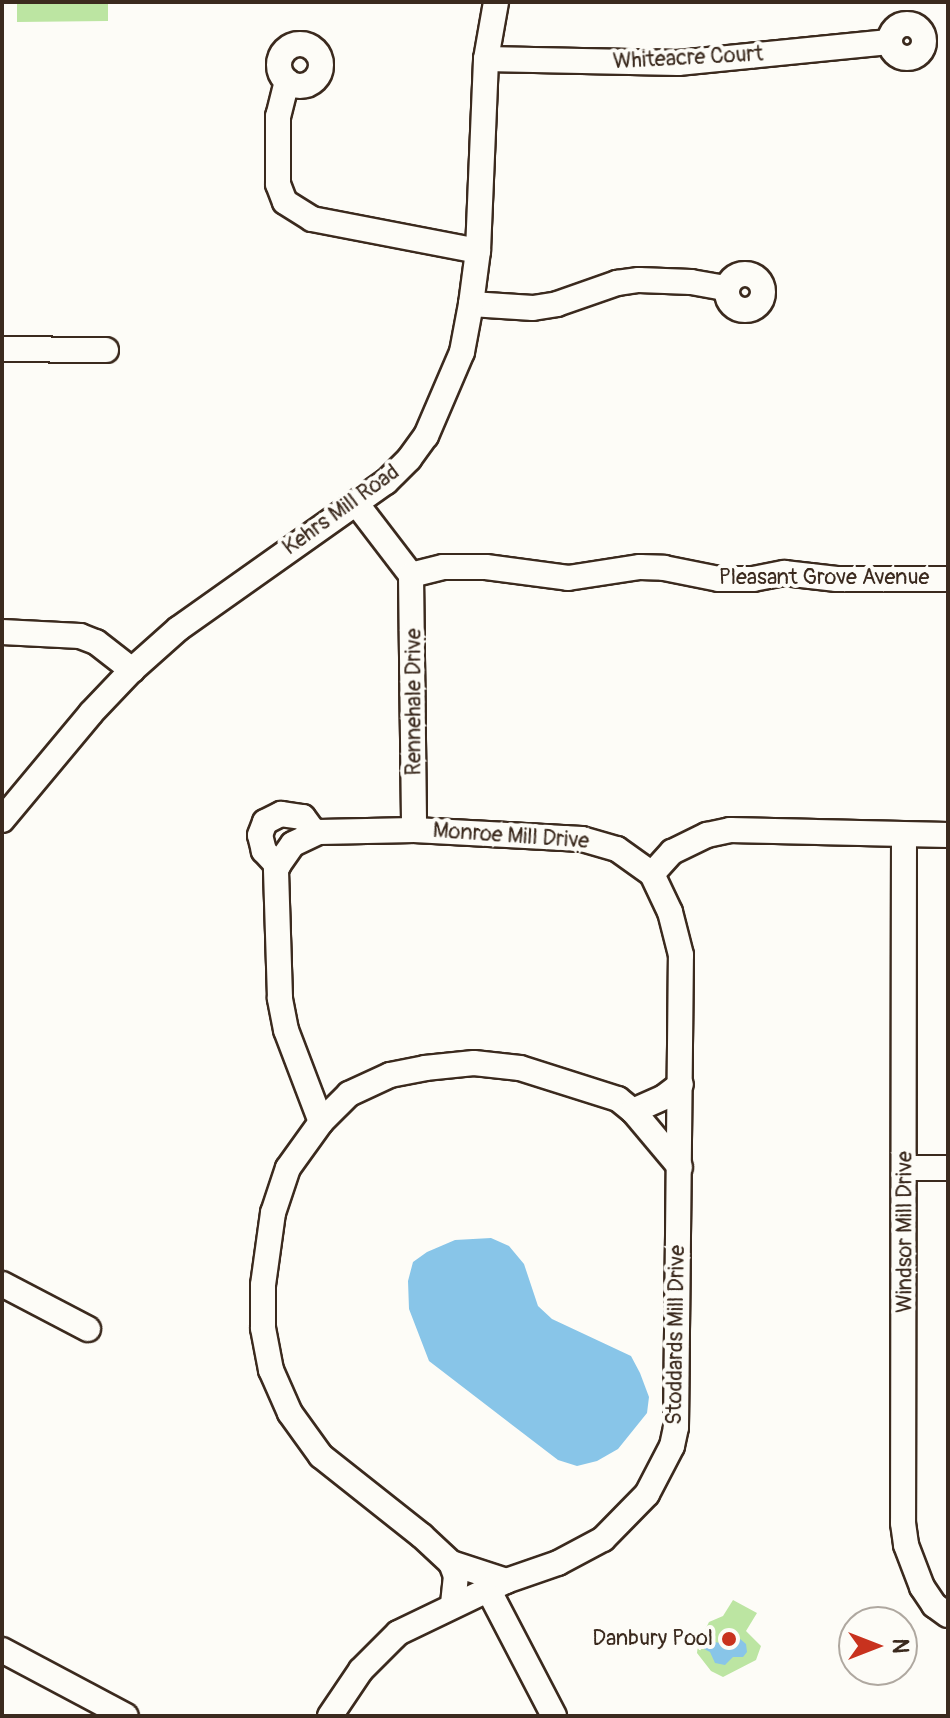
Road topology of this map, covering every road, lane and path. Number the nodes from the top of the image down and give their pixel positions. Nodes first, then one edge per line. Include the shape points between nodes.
1 (496, 2) edge
2 (889, 42) dead end
3 (486, 59) junction
4 (287, 81) dead end
5 (478, 251) junction
6 (725, 288) dead end
7 (471, 304) junction
8 (2, 349) edge
9 (106, 350) dead end
10 (356, 503) junction
11 (411, 575) junction
12 (948, 579) edge
13 (2, 632) edge
14 (132, 670) junction
15 (2, 820) edge
16 (414, 830) junction
17 (904, 835) junction
18 (948, 835) edge
19 (304, 838) junction
20 (278, 866) junction
21 (652, 874) junction
22 (305, 1073) junction
23 (681, 1084) junction
24 (349, 1094) junction
25 (633, 1111) junction
26 (321, 1122) junction
27 (680, 1167) junction
28 (905, 1168) junction
29 (948, 1168) edge
30 (2, 1284) edge
31 (88, 1329) dead end
32 (451, 1563) junction
33 (497, 1585) junction
34 (453, 1604) junction
35 (948, 1615) edge
36 (2, 1650) edge
37 (126, 1716) edge
38 (330, 1716) edge
39 (554, 1716) edge

1 - 3 street, Kehrs Mill Road
2 - 3 street, Whiteacre Court via 678,63
3 - 5 street, Kehrs Mill Road
4 - 5 street via 278,116 278,184 285,202 312,219
5 - 7 street, Kehrs Mill Road
6 - 7 street via 639,280 533,308
7 - 10 street, Kehrs Mill Road via 462,352 426,436 402,467
8 - 9 street
10 - 11 street
10 - 14 street, Kehrs Mill Road via 178,629
11 - 12 street, Pleasant Grove Avenue via 443,567 486,567 568,578 640,567 719,579 784,573 837,579
11 - 16 street, Rennehale Drive
13 - 14 street via 80,636
14 - 15 street, Kehrs Mill Road
16 - 19 street, Monroe Mill Drive
16 - 21 street, Monroe Mill Drive via 582,839 617,849
17 - 18 street
17 - 21 street via 730,830 672,852
17 - 28 street, Windsor Mill Drive
19 - 20 street
19 - 20 street via 303,817 281,814 265,822 260,835 264,851
20 - 22 street via 275,933 280,998 286,1030
21 - 23 street, Stoddards Mill Drive via 670,912 681,955
22 - 24 street
22 - 26 street
23 - 25 street
23 - 27 street, Stoddards Mill Drive
24 - 25 street via 390,1075 474,1063 542,1072 618,1099
24 - 26 street
25 - 27 street
26 - 32 street via 288,1168 273,1213 263,1285 263,1328 271,1370 290,1413 321,1456
27 - 33 street, Stoddards Mill Drive via 676,1427 664,1467 635,1508 603,1539 558,1563
28 - 29 street
28 - 35 street, Windsor Mill Drive via 903,1523 922,1587
30 - 31 street
32 - 33 street
32 - 34 street via 456,1576
33 - 34 street, Stoddards Mill Drive
33 - 39 street
34 - 38 street, Stoddards Mill Drive via 387,1641
36 - 37 street

